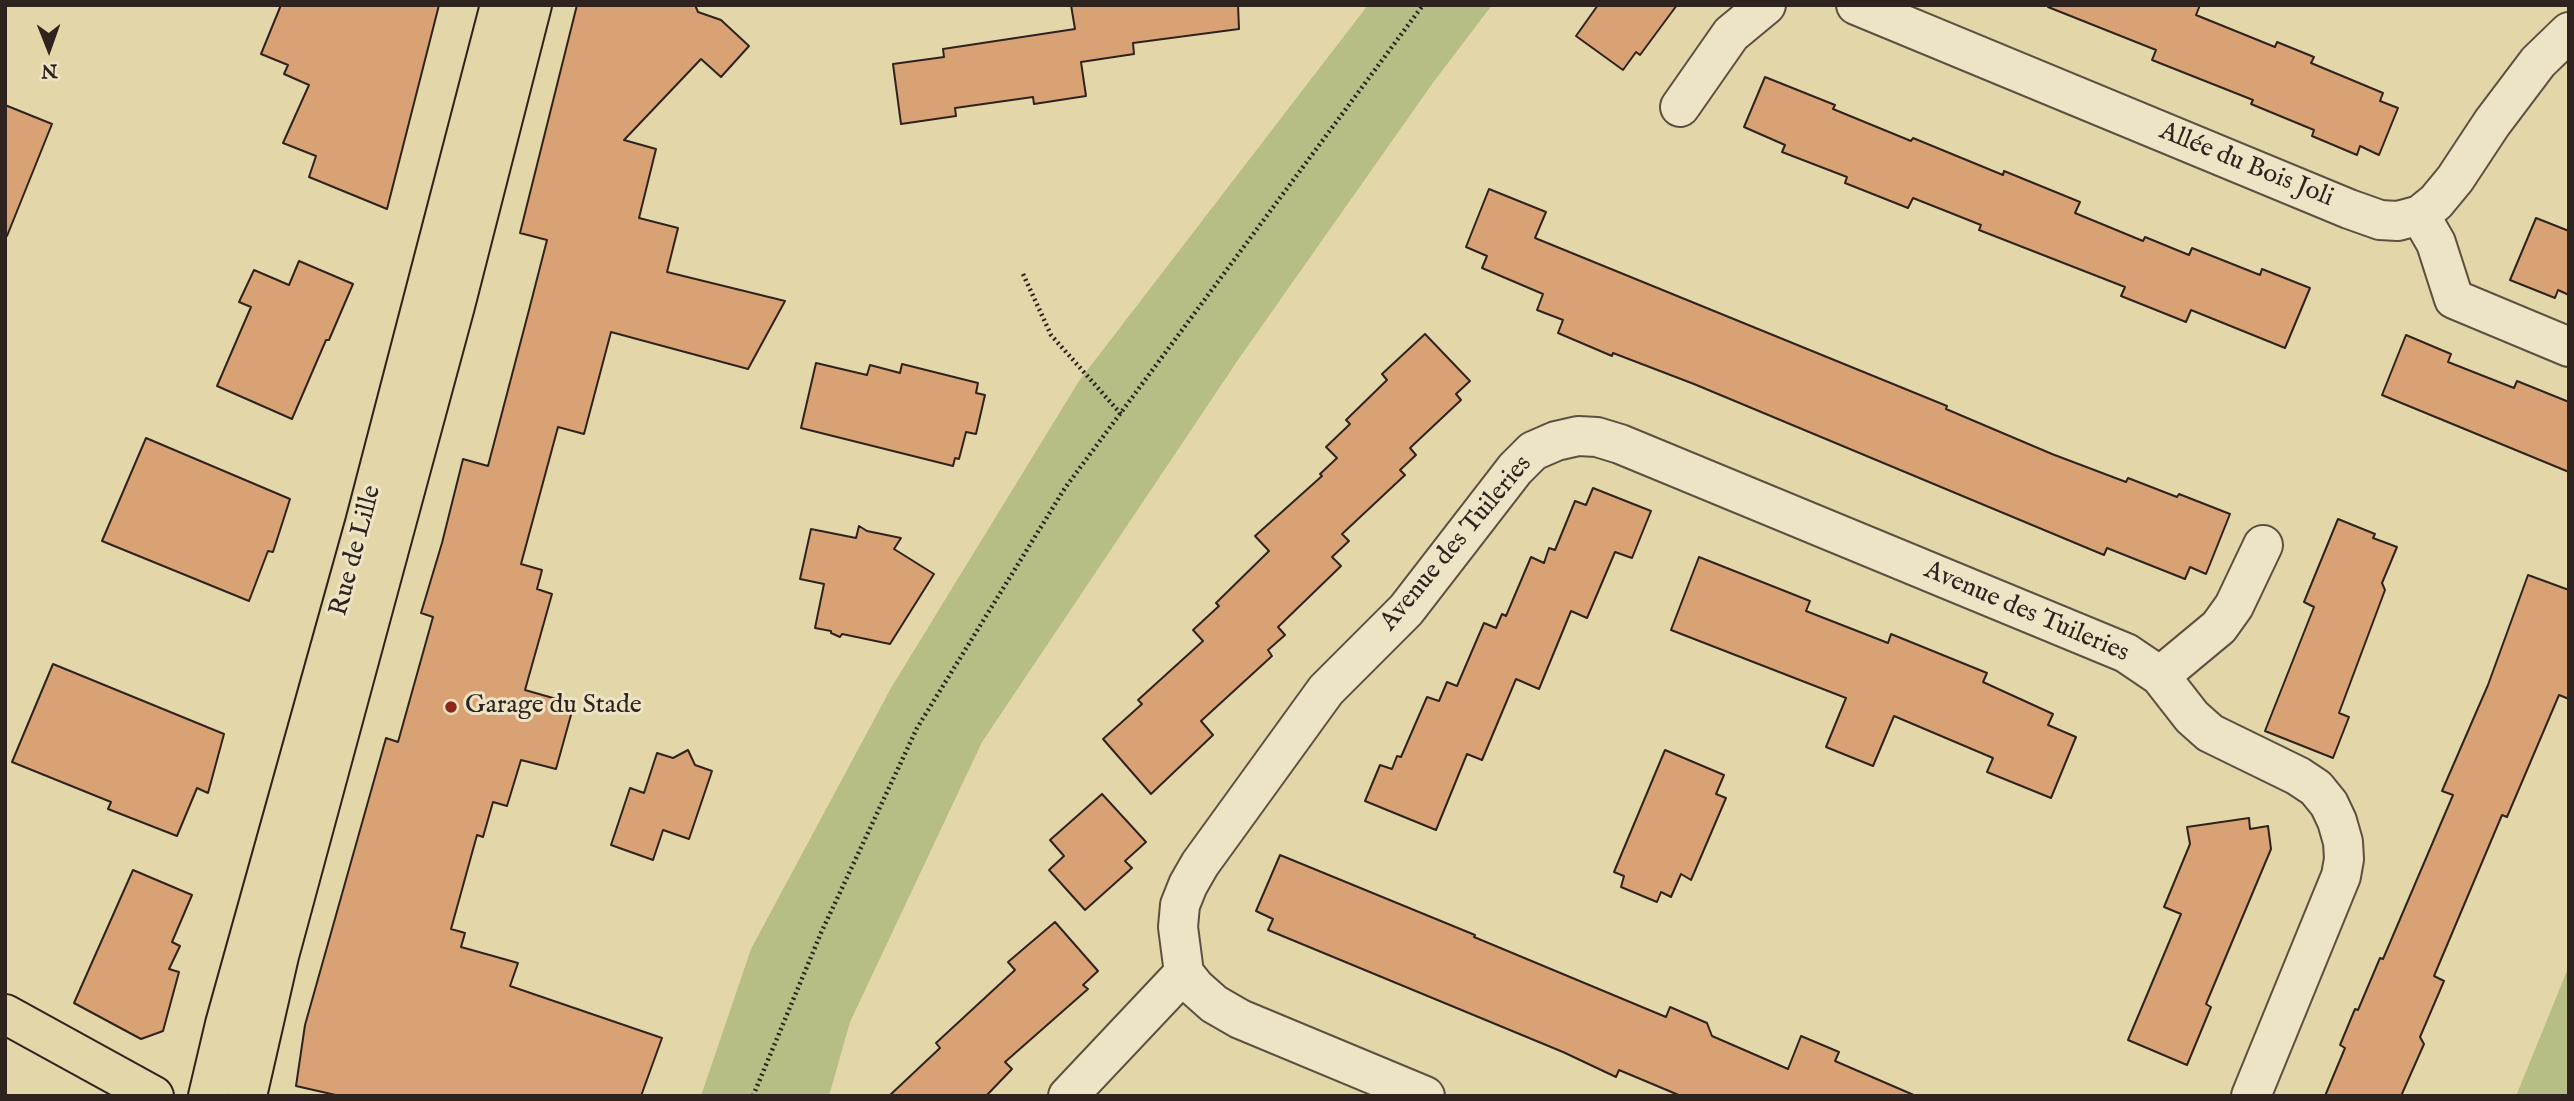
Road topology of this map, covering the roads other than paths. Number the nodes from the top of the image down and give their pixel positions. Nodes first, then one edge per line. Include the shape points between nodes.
1 (500, 5) edge
2 (532, 5) edge
3 (1766, 5) edge
4 (1856, 5) edge
5 (2569, 32) edge
6 (1680, 107) dead end
7 (2420, 215) junction
8 (2569, 347) edge
9 (2263, 545) dead end
10 (2160, 676) junction
11 (1184, 974) junction
12 (5, 1014) edge
13 (154, 1096) edge
14 (208, 1096) edge
15 (247, 1096) edge
16 (1068, 1096) edge
17 (1425, 1096) edge
18 (2251, 1096) edge

1 - 14 main road, Rue de Lille via 369,511
2 - 15 main road, Rue de Lille via 286,929
3 - 6 street via 1731,34
4 - 7 street, Allée du Bois Joli via 2349,209 2379,220
5 - 7 street via 2539,62 2437,202
7 - 8 street via 2436,243 2454,299
9 - 10 street, Avenue des Tuileries via 2220,627
10 - 11 street, Avenue des Tuileries via 2126,653 1620,444 1578,436 1556,440 1533,451 1515,470 1406,610 1326,690 1200,864 1180,905
10 - 18 street, Avenue des Tuileries via 2210,733 2316,788 2333,813 2343,842 2341,876
11 - 16 street
11 - 17 street via 1214,1004 1240,1019
12 - 13 main road

